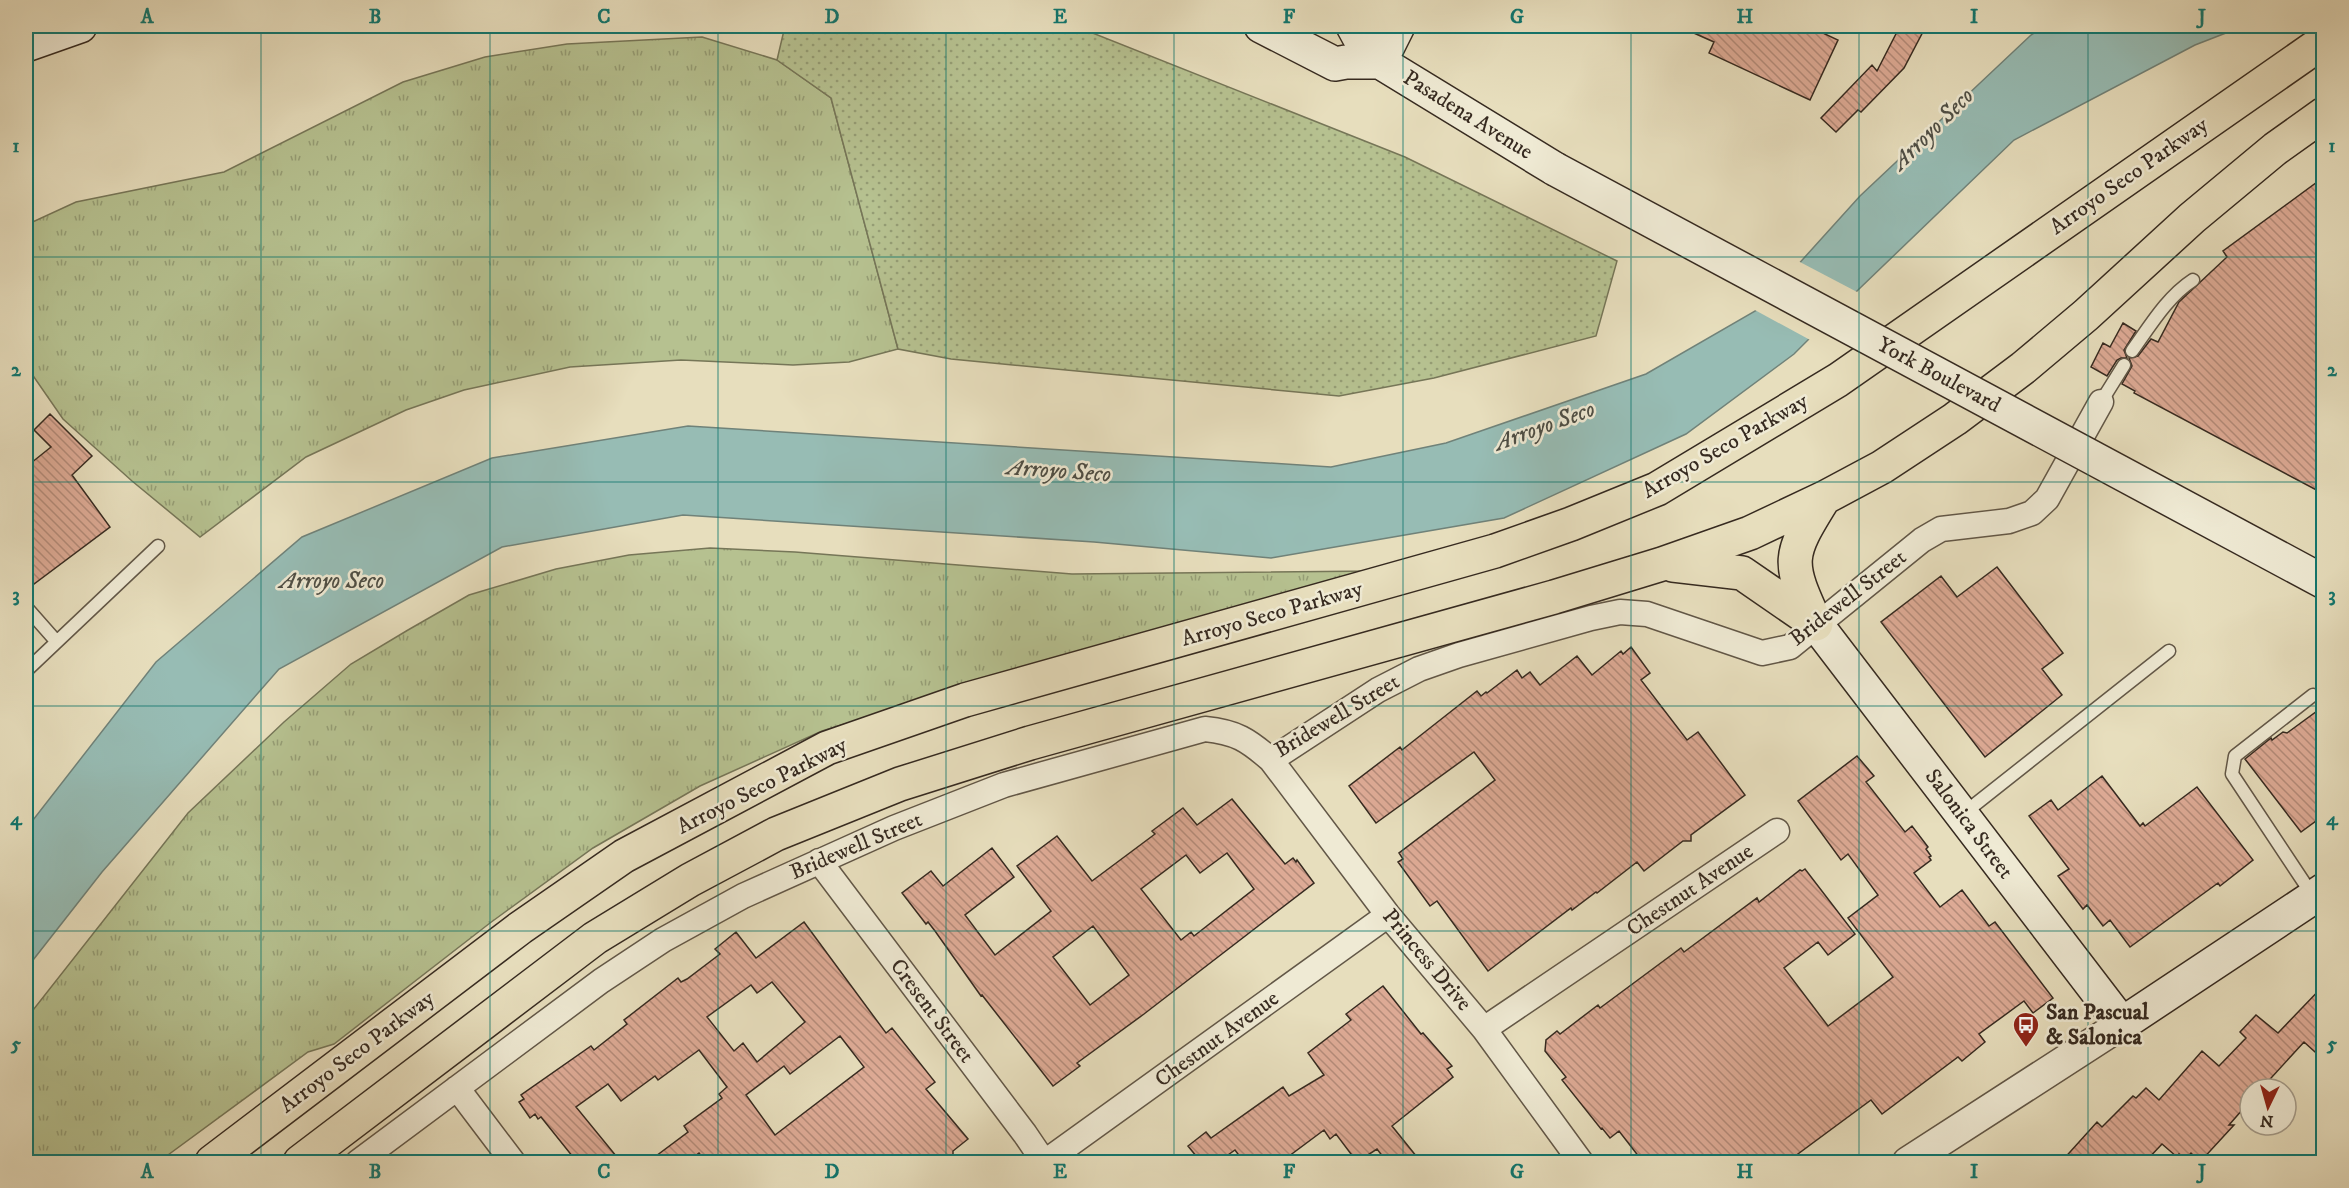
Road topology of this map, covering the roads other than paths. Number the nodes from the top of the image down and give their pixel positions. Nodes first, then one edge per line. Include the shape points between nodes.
1 (80, 26) edge
2 (1261, 26) edge
3 (1353, 26) edge
4 (1398, 26) edge
5 (2324, 41) edge
6 (26, 45) edge
7 (1380, 62) junction
8 (2324, 114) edge
9 (1555, 169) joint
10 (2193, 280) dead end
11 (2132, 351) dead end
12 (2124, 365) dead end
13 (2101, 402) joint
14 (1824, 498) junction
15 (158, 546) dead end
16 (1662, 564) junction
17 (2324, 582) edge
18 (26, 607) edge
19 (1816, 624) junction
20 (57, 641) junction
21 (2169, 651) dead end
22 (26, 671) edge
23 (2313, 695) dead end
24 (1271, 759) junction
25 (1962, 814) junction
26 (1777, 831) dead end
27 (819, 861) junction
28 (2319, 893) edge
29 (1388, 915) junction
30 (2122, 1024) junction
31 (1484, 1029) junction
32 (457, 1088) junction
33 (212, 1162) edge
34 (300, 1162) edge
35 (358, 1162) edge
36 (513, 1162) edge
37 (1045, 1162) edge
38 (1581, 1162) edge
39 (1908, 1162) edge

1 - 6 main road
2 - 7 main road, Pasadena Avenue via 1335,64
3 - 7 main road, Pasadena Avenue
4 - 7 main road
5 - 33 highway, Arroyo Seco Parkway via 1838,380 1657,489 1495,551 965,700 827,748 624,856 520,928
7 - 9 main road, Pasadena Avenue
8 - 14 highway via 2192,218 2023,368 1882,467
9 - 17 main road, York Boulevard, bridge
10 - 11 lane via 2157,315
12 - 13 lane
13 - 19 street, Bridewell Street via 2047,499 2032,513 2009,521 1941,529
14 - 16 highway via 1750,533
14 - 19 highway via 1800,537 1793,565
15 - 20 lane
16 - 19 highway via 1742,573
16 - 34 highway via 1029,743 900,784 776,834 595,938
18 - 20 lane
19 - 24 street, Bridewell Street via 1790,647 1762,653 1647,614 1620,612 1591,618 1419,669 1378,690
19 - 25 main road, Salonica Street
20 - 22 lane
21 - 25 lane
23 - 28 lane via 2235,756 2232,774
24 - 27 street, Bridewell Street via 1249,741 1228,731 1205,729 1004,785
24 - 29 street, Princess Drive
25 - 30 main road, Salonica Street
26 - 31 street, Chestnut Avenue
27 - 32 street, Bridewell Street via 743,896 663,940
27 - 37 street, Cresent Street
28 - 30 main road
29 - 31 street, Princess Drive
29 - 37 street, Chestnut Avenue
30 - 39 street
31 - 38 street, Princess Drive
32 - 35 street, Bridewell Street
32 - 36 street

